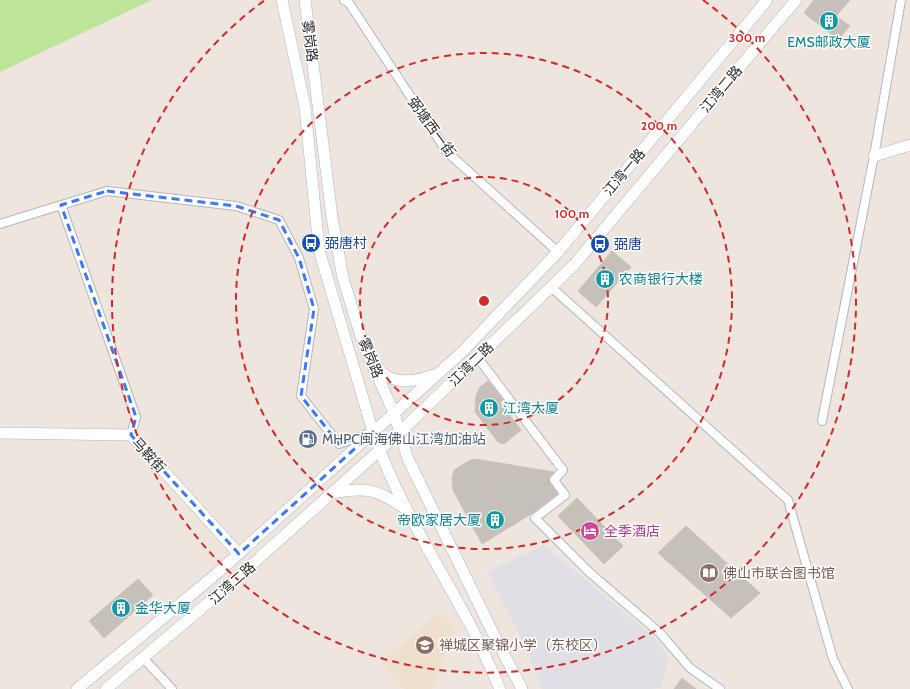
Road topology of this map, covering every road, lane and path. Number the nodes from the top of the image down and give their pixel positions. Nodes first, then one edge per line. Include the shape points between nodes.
1 (282, 0) edge
2 (305, 0) edge
3 (344, 0) edge
4 (766, 0) edge
5 (796, 0) edge
6 (901, 0) edge
7 (910, 144) edge
8 (874, 156) junction
9 (61, 205) junction
10 (0, 224) edge
11 (558, 252) junction
12 (551, 287) junction
13 (370, 358) junction
14 (478, 358) junction
15 (440, 371) junction
16 (394, 413) junction
17 (822, 421) dead end
18 (0, 432) edge
19 (373, 432) junction
20 (400, 432) junction
21 (132, 435) junction
22 (379, 451) junction
23 (333, 493) junction
24 (407, 510) junction
25 (238, 554) junction
26 (144, 658) junction
27 (77, 689) edge
28 (106, 689) edge
29 (172, 689) edge
30 (500, 689) edge
31 (522, 689) edge
32 (720, 689) edge
33 (848, 689) edge

1 - 19 main road, 雾岗路 via 305,107 319,250
2 - 13 main road, 雾岗路 via 332,217 343,278
3 - 11 street, 弼塘西一街 via 349,3 447,152
4 - 11 main road, 江湾一路
5 - 12 main road, 江湾二路 via 573,266
6 - 8 street
7 - 8 main road
8 - 17 street
9 - 10 street
9 - 19 street via 107,191 236,206 279,220 298,258 314,309 300,396 339,444
9 - 21 street via 136,417
11 - 15 main road, 江湾二路 via 462,352
12 - 14 main road, 江湾二路
12 - 33 street via 788,500 833,659
13 - 15 main road via 385,375 403,381 422,379
13 - 16 main road, 雾岗路
14 - 20 main road, 江湾二路
14 - 32 street via 563,470 554,480 565,495 535,518 589,572 660,633 690,668
15 - 16 main road, 江湾二路
16 - 19 main road, 江湾二路
16 - 20 main road, 雾岗路
18 - 21 main road, 马鞍街
19 - 22 main road, 雾岗路
19 - 25 main road, 江湾二路
20 - 22 main road, 江湾二路
20 - 31 main road, 雾岗路 via 408,459
21 - 25 main road, 马鞍街
22 - 23 main road, 江湾二路
22 - 24 main road, 雾岗路
23 - 24 main road via 356,488 385,494
23 - 26 main road, 江湾二路
24 - 30 main road, 雾岗路 via 467,619
25 - 27 main road, 江湾二路
26 - 28 main road, 江湾二路
26 - 29 street

